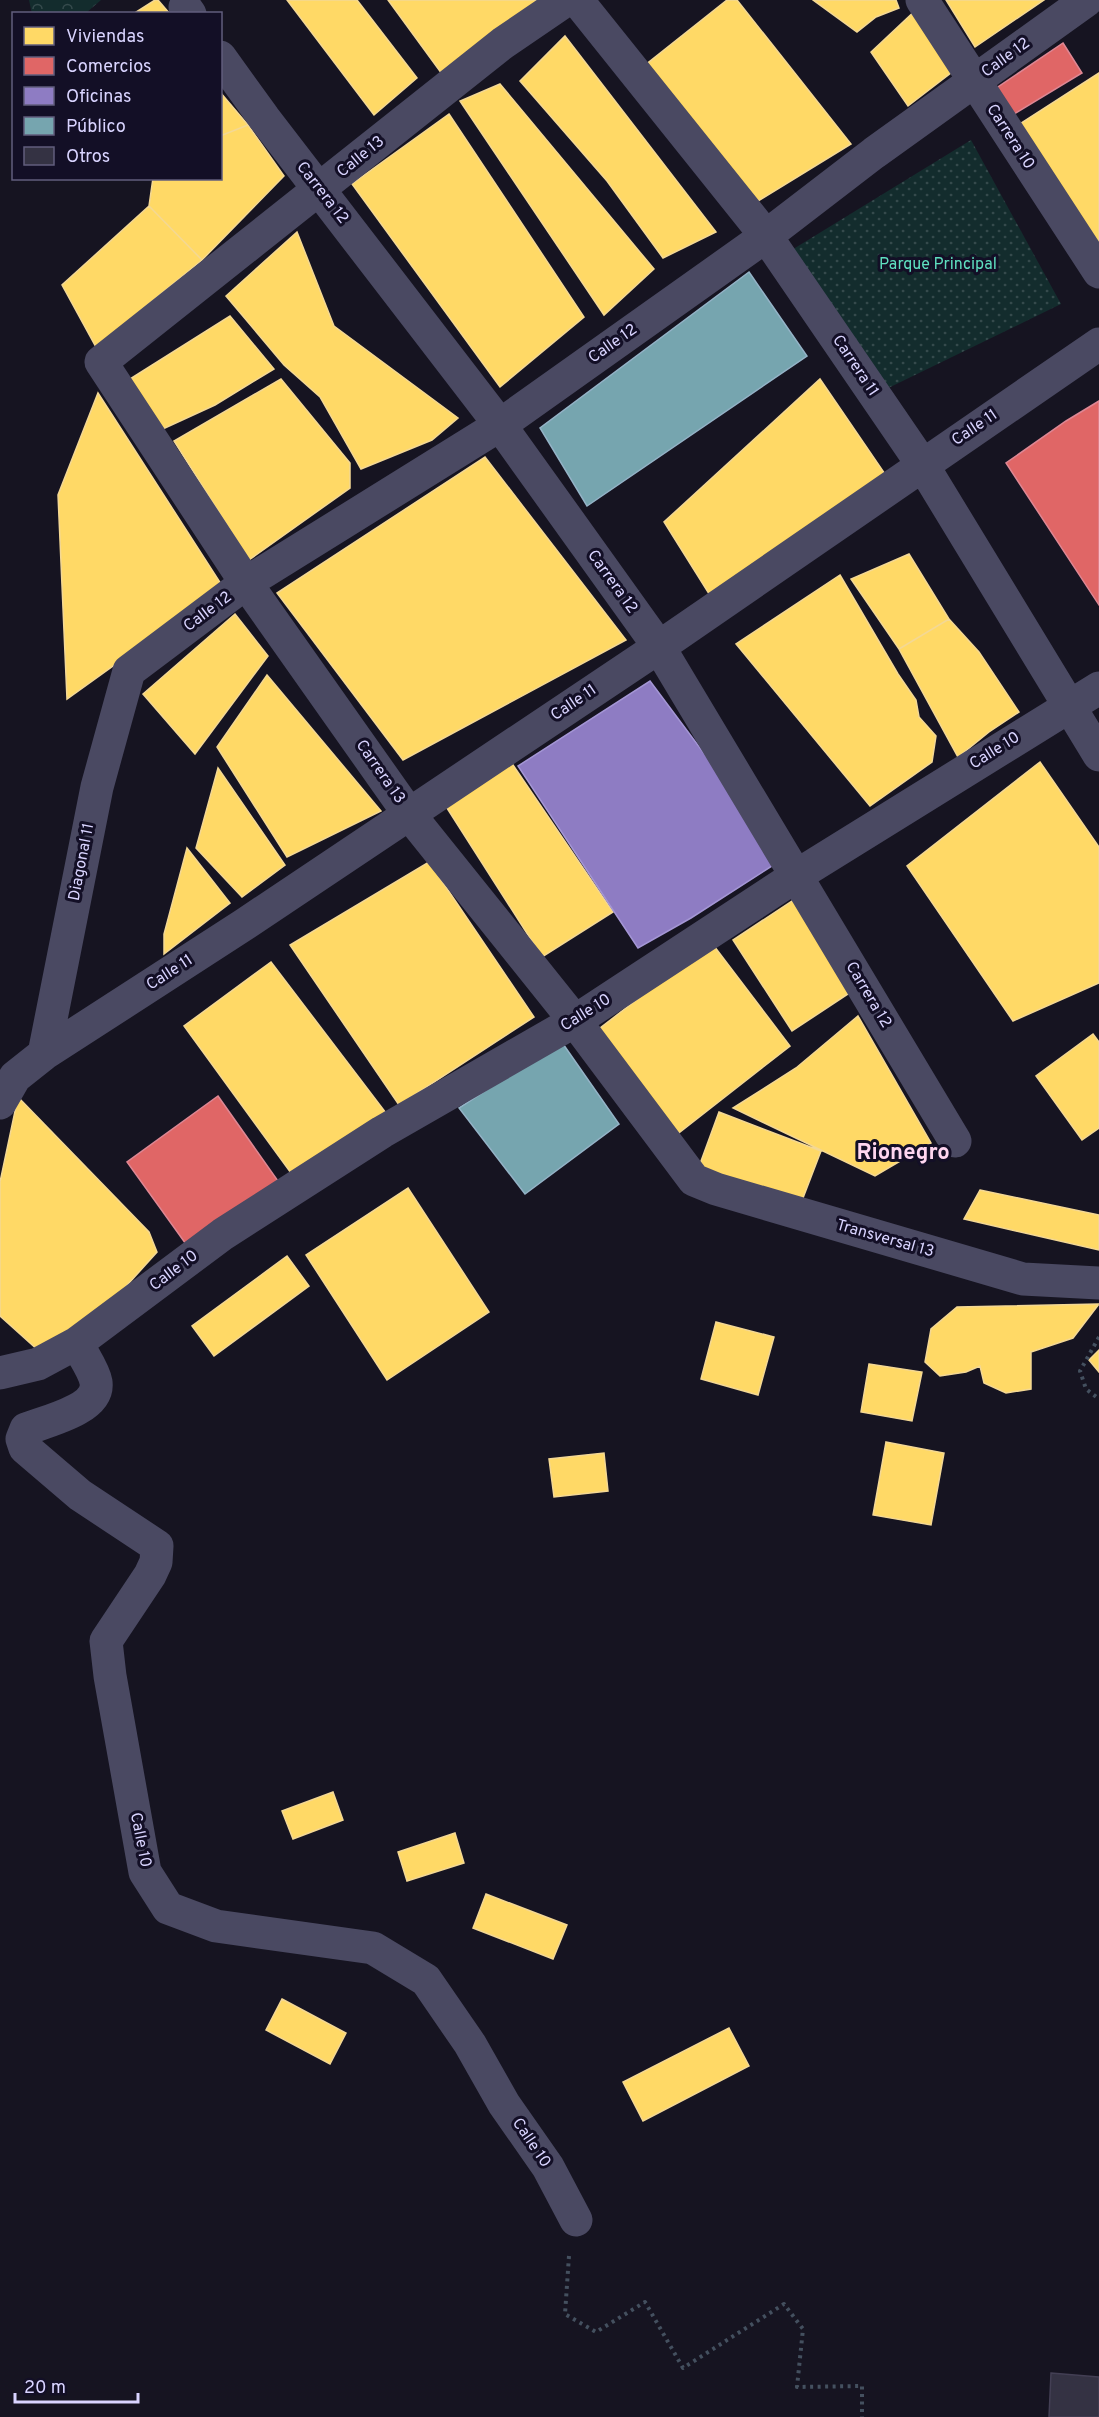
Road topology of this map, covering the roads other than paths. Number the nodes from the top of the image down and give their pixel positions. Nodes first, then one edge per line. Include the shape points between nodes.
1 (566, 0) edge
2 (577, 0) edge
3 (922, 0) edge
4 (1087, 0) edge
5 (222, 60) edge
6 (973, 82) junction
7 (319, 190) junction
8 (766, 236) junction
9 (1099, 273) edge
10 (1099, 344) edge
11 (101, 362) joint
12 (500, 425) junction
13 (922, 464) junction
14 (246, 583) junction
15 (658, 647) junction
16 (129, 671) joint
17 (1099, 688) edge
18 (1068, 706) junction
19 (1099, 755) edge
20 (409, 814) junction
21 (796, 876) junction
22 (575, 1021) junction
23 (44, 1054) junction
24 (0, 1104) edge
25 (955, 1141) dead end
26 (683, 1164) joint
27 (1099, 1283) edge
28 (76, 1343) junction
29 (0, 1373) edge
30 (576, 2220) road end

1 - 7 street, Calle 13 via 503,43
2 - 8 street, Carrera 11
3 - 6 street, Carrera 10
4 - 6 street, Calle 12
5 - 7 street, Carrera 12
6 - 8 street, Calle 12
6 - 9 street, Carrera 10
7 - 11 street, Calle 13
7 - 12 street, Carrera 12
8 - 12 street, Calle 12
8 - 13 street, Carrera 11
10 - 13 street, Calle 11
11 - 14 street, Carrera 13
12 - 14 street, Calle 12
12 - 15 street, Carrera 12
13 - 15 street, Calle 11
13 - 18 street, Carrera 11
14 - 16 street, Calle 12
14 - 20 street, Carrera 13
15 - 20 street, Calle 11
15 - 21 street, Carrera 12
16 - 23 street, Diagonal 11 via 97,787
17 - 18 street, Calle 10
18 - 19 street, Carrera 11
18 - 21 street, Calle 10
20 - 22 street, Carrera 13
20 - 23 street, Calle 11
21 - 22 street, Calle 10
21 - 25 street, Carrera 12
22 - 26 street, Carrera 13
22 - 28 street, Calle 10 via 382,1132 232,1228
23 - 24 street, Calle 11 via 15,1077
26 - 27 street, Transversal 13 via 694,1180 716,1189 1023,1279
28 - 29 street, Calle 10 via 39,1364
28 - 30 street, Calle 10 via 96,1381 94,1395 84,1406 26,1429 22,1439 25,1448 80,1495 157,1546 150,1575 106,1641 145,1872 168,1908 216,1926 373,1948 426,1980 548,2167

